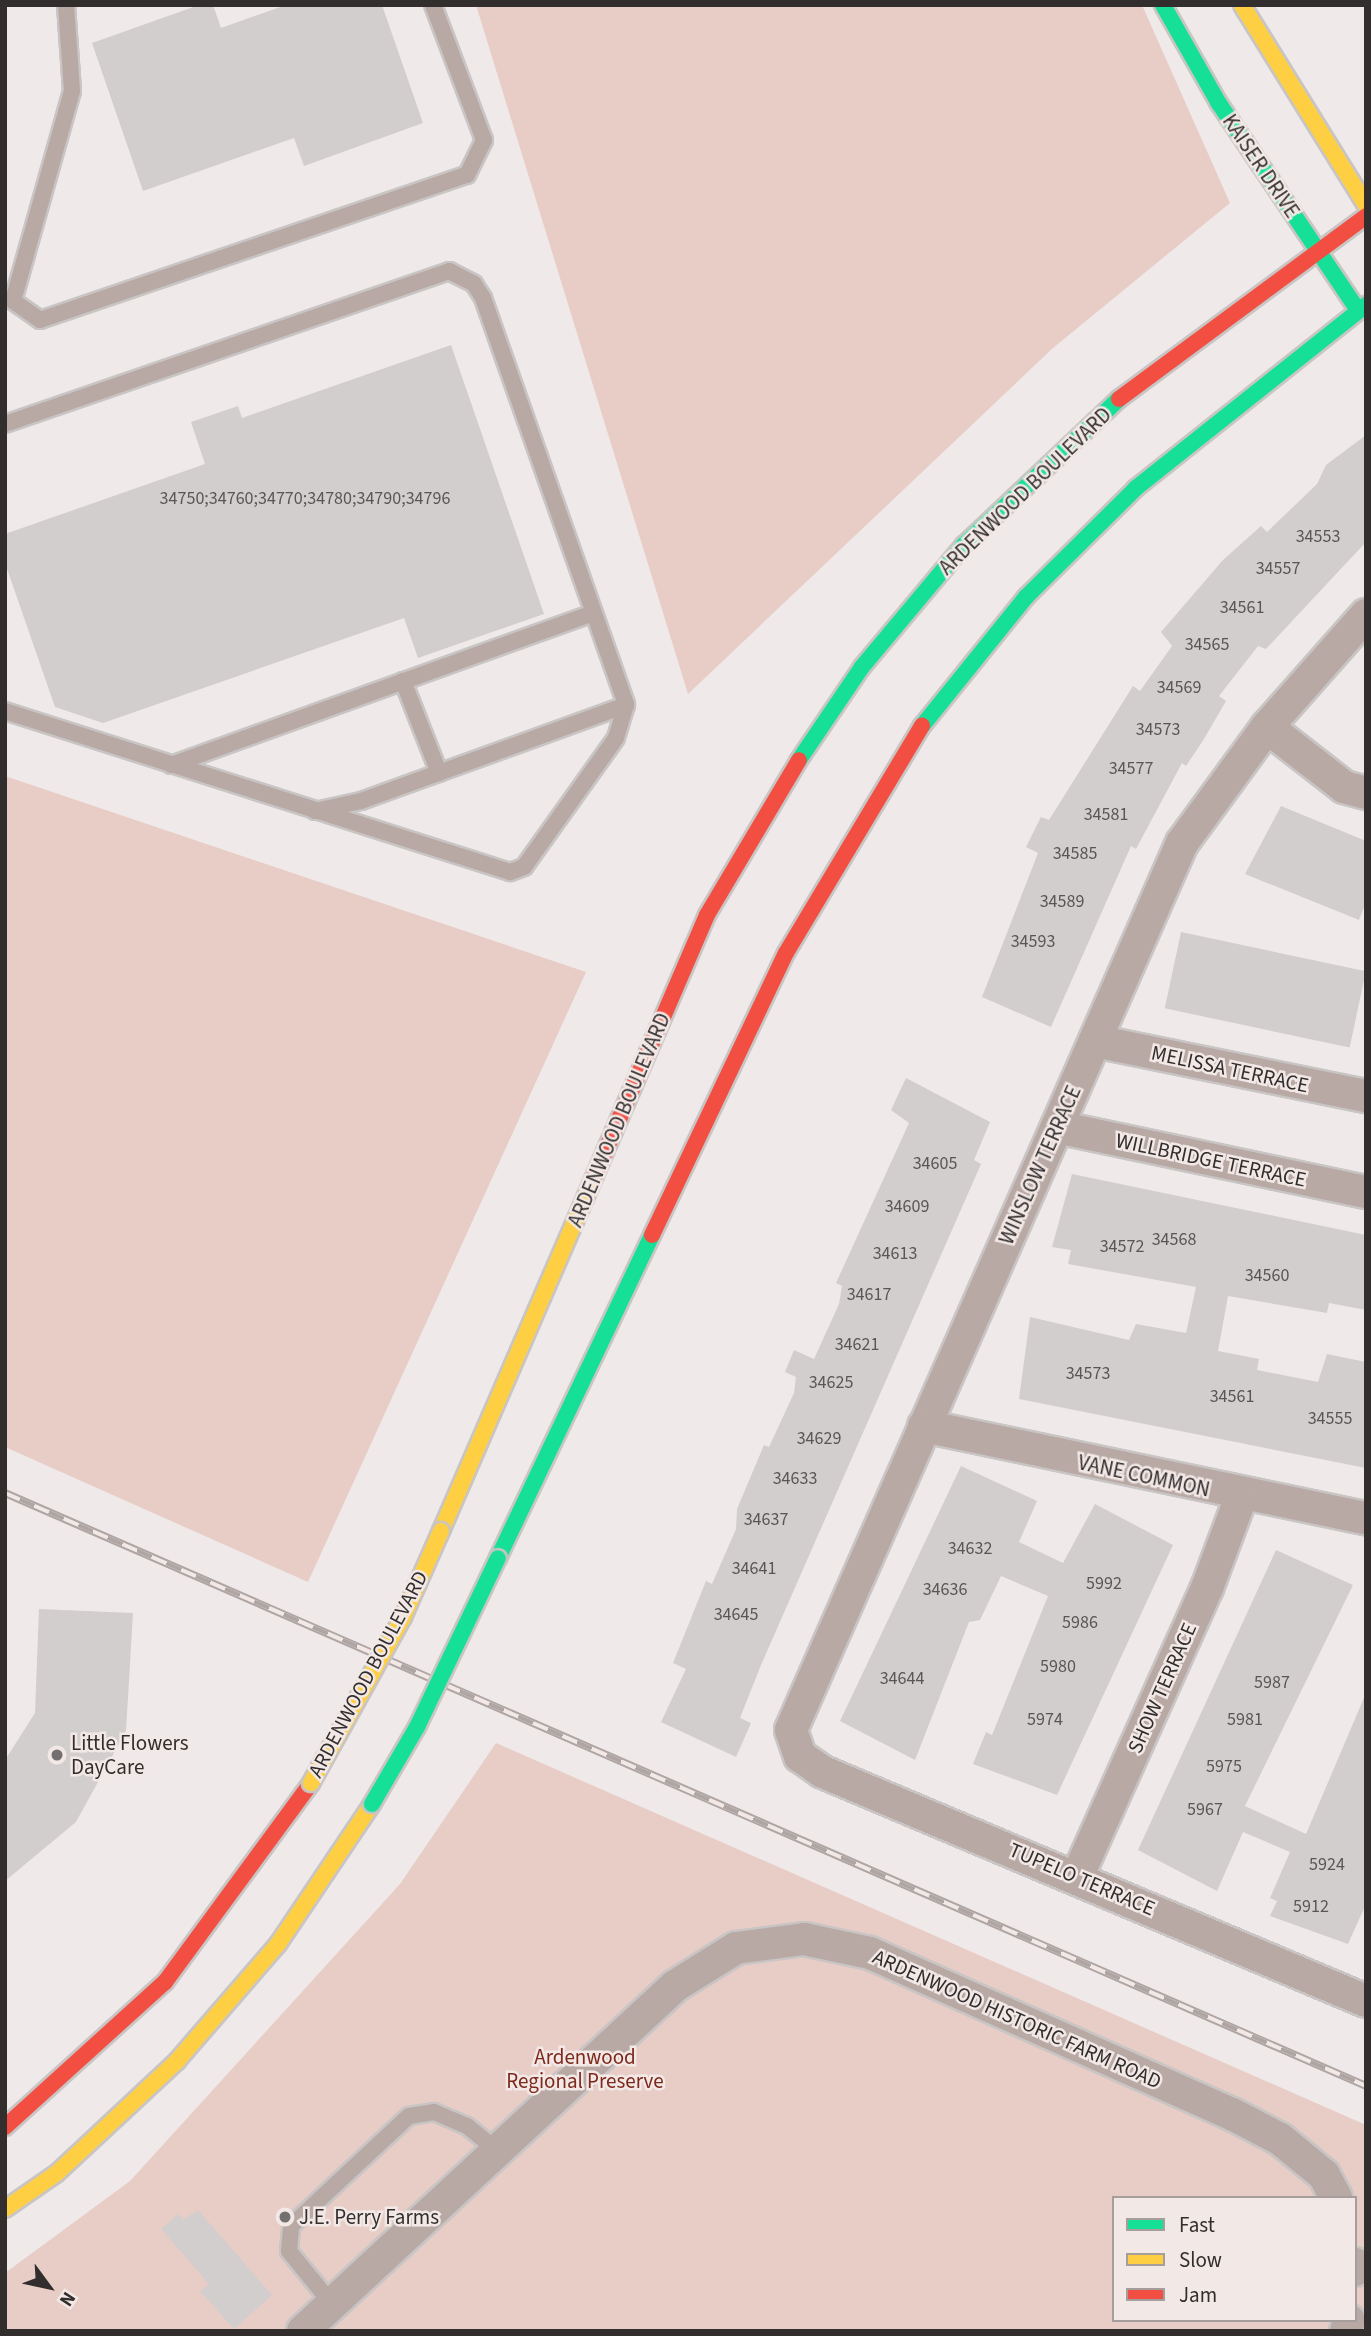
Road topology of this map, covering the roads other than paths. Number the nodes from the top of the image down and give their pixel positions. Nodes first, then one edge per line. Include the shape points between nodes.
1 (66, 5) edge
2 (433, 5) edge
3 (1163, 5) edge
4 (1242, 5) edge
5 (1366, 205) edge
6 (1366, 216) edge
7 (1317, 251) junction
8 (5, 309) edge
9 (22, 313) junction
10 (1363, 313) edge
11 (5, 424) edge
12 (594, 613) junction
13 (1366, 615) edge
14 (403, 681) junction
15 (626, 705) junction
16 (5, 711) edge
17 (1268, 727) junction
18 (171, 765) junction
19 (439, 773) junction
20 (1366, 793) edge
21 (313, 811) junction
22 (1094, 1041) junction
23 (1366, 1096) edge
24 (1057, 1127) junction
25 (1366, 1192) edge
26 (924, 1426) junction
27 (1241, 1497) junction
28 (1366, 1518) edge
29 (800, 1756) joint
30 (1077, 1877) junction
31 (1366, 2001) edge
32 (5, 2127) edge
33 (497, 2150) junction
34 (1335, 2196) edge
35 (5, 2209) edge
36 (332, 2304) junction
37 (303, 2331) edge

1 - 9 lane via 72,91 13,301
2 - 9 lane via 484,140 467,175 40,320
3 - 7 main road, KAISER DRIVE
4 - 5 main road
6 - 7 main road, ARDENWOOD BOULEVARD
7 - 10 main road, KAISER DRIVE
7 - 32 main road, ARDENWOOD BOULEVARD, bridge via 1083,428 964,545 862,667 777,792 708,915 403,1617 311,1783 165,1982
8 - 9 lane
10 - 35 main road, bridge via 1136,488 1026,597 936,703 786,953 417,1727 372,1804 278,1944 177,2061 57,2173
11 - 12 lane via 449,271 474,284 483,298
12 - 14 lane
12 - 15 lane
13 - 17 street, WINSLOW TERRACE
14 - 18 lane
14 - 19 lane
15 - 19 lane
15 - 21 lane via 616,738 524,867 510,872
16 - 18 lane
17 - 20 street via 1344,787
17 - 22 street, WINSLOW TERRACE via 1182,843
18 - 21 lane
19 - 21 lane
22 - 23 street, MELISSA TERRACE
22 - 24 street, WINSLOW TERRACE
24 - 25 street, WILLBRIDGE TERRACE
24 - 26 street, WINSLOW TERRACE
26 - 27 street, VANE COMMON
26 - 29 street, WINSLOW TERRACE via 791,1730
27 - 28 street, VANE COMMON
27 - 30 street, SHOW TERRACE via 1208,1588
29 - 30 street, TUPELO TERRACE via 823,1772
30 - 31 street, TUPELO TERRACE
33 - 34 street, ARDENWOOD HISTORIC FARM ROAD via 675,1986 736,1948 804,1940 870,1953 1232,2114 1280,2139 1324,2175
33 - 36 street, ARDENWOOD HISTORIC FARM ROAD
33 - 36 lane via 467,2126 434,2112 408,2116 291,2226 289,2251
36 - 37 street, ARDENWOOD HISTORIC FARM ROAD

